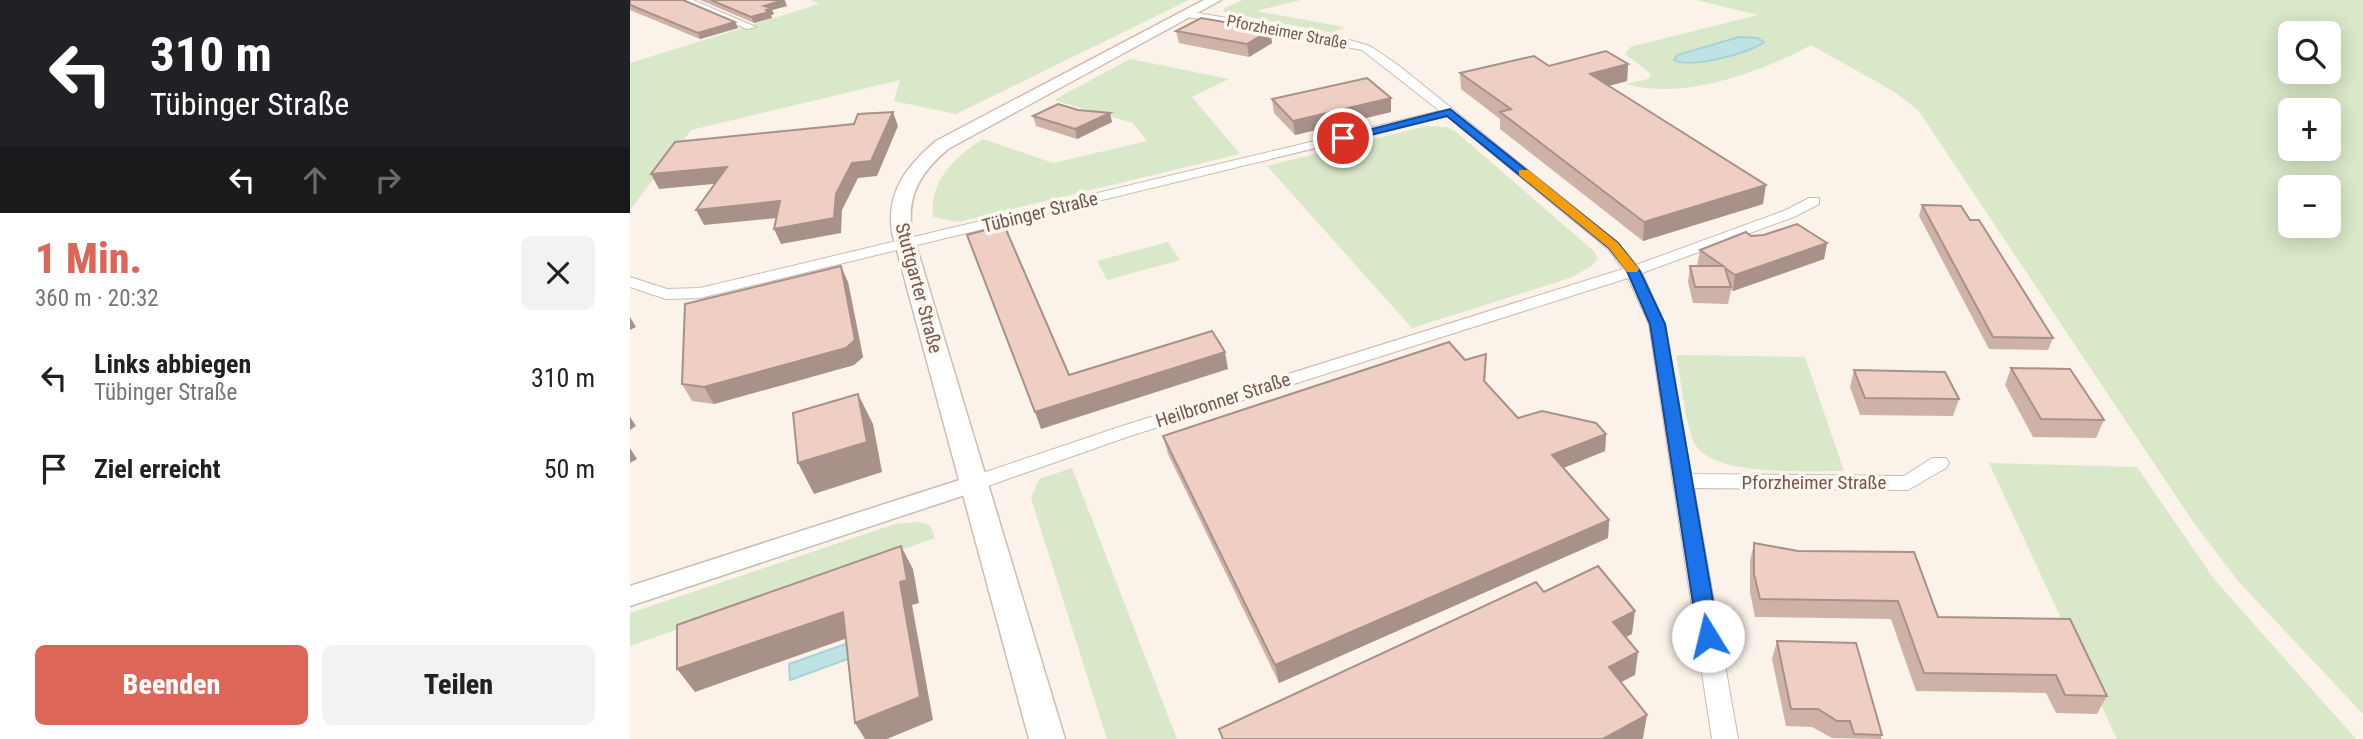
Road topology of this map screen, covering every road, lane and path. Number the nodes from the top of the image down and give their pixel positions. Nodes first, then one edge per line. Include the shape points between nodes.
1 (684, 0) edge
2 (1214, 0) edge
3 (1187, 14) junction
4 (751, 27) edge
5 (1450, 112) junction
6 (1814, 201) dead end
7 (905, 245) junction
8 (1633, 271) junction
9 (630, 282) edge
10 (1939, 463) dead end
11 (1684, 481) junction
12 (975, 483) junction
13 (630, 596) edge
14 (1047, 739) edge
15 (1724, 739) edge

1 - 4 street
2 - 3 main road, Stuttgarter Straße
3 - 5 street, Pforzheimer Straße via 1366,48
3 - 7 main road, Stuttgarter Straße via 932,154 903,188 898,218
5 - 7 street, Tübinger Straße
5 - 8 street, Pforzheimer Straße via 1614,246
6 - 8 street, Heilbronner Straße
7 - 9 street, Tübinger Straße via 700,293 666,294
7 - 12 main road, Stuttgarter Straße
8 - 11 street, Pforzheimer Straße via 1657,324
8 - 12 street, Heilbronner Straße
10 - 11 street, Pforzheimer Straße via 1908,483
11 - 15 street, Pforzheimer Straße
12 - 13 street, Heilbronner Straße
12 - 14 main road, Stuttgarter Straße

